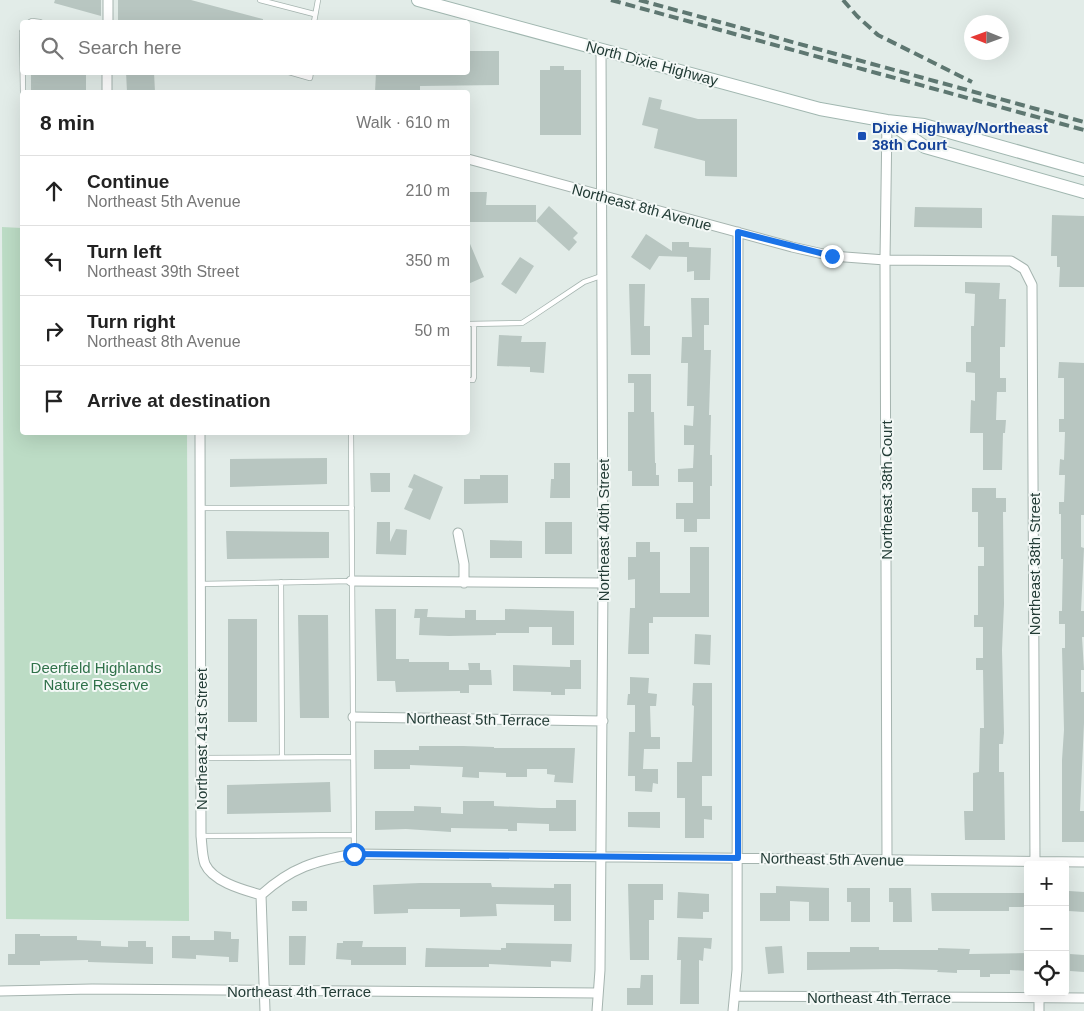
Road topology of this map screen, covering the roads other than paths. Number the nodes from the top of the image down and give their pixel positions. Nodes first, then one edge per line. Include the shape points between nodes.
1 (108, 0) edge
2 (260, 0) edge
3 (318, 0) edge
4 (418, 0) edge
5 (314, 14) junction
6 (108, 20) edge
7 (314, 20) edge
8 (601, 49) junction
9 (23, 75) edge
10 (107, 75) edge
11 (300, 75) edge
12 (310, 75) edge
13 (23, 90) edge
14 (107, 90) edge
15 (886, 121) junction
16 (470, 160) edge
17 (1084, 170) edge
18 (1084, 192) edge
19 (601, 196) junction
20 (738, 232) junction
21 (885, 260) junction
22 (1024, 269) joint
23 (602, 276) junction
24 (470, 324) edge
25 (474, 324) junction
26 (470, 380) edge
27 (200, 435) edge
28 (351, 435) edge
29 (200, 508) junction
30 (352, 508) junction
31 (458, 533) dead end
32 (351, 581) junction
33 (280, 582) junction
34 (464, 582) junction
35 (603, 583) junction
36 (200, 584) junction
37 (353, 717) junction
38 (603, 721) junction
39 (282, 757) junction
40 (353, 757) junction
41 (201, 758) junction
42 (354, 835) junction
43 (201, 836) junction
44 (354, 854) junction
45 (601, 857) junction
46 (738, 858) junction
47 (887, 860) junction
48 (1035, 861) edge
49 (1024, 862) edge
50 (1069, 862) edge
51 (1084, 862) edge
52 (261, 895) junction
53 (0, 991) edge
54 (264, 991) junction
55 (598, 993) junction
56 (735, 996) junction
57 (1039, 998) junction
58 (1084, 998) edge
59 (264, 1011) edge
60 (597, 1011) edge
61 (734, 1011) edge
62 (1039, 1011) edge

1 - 6 street
2 - 5 lane
3 - 5 lane
4 - 8 main road, North Dixie Highway
5 - 7 lane
8 - 15 main road, North Dixie Highway via 820,109
8 - 19 street, Northeast 40th Street
9 - 13 lane
10 - 14 street
11 - 12 lane via 310,78
15 - 17 main road, North Dixie Highway via 924,125
15 - 18 main road, North Dixie Highway via 925,147
15 - 21 street, Northeast 38th Court
16 - 19 street, Northeast 8th Avenue
19 - 20 street, Northeast 8th Avenue
19 - 23 street, Northeast 40th Street
20 - 21 street, Northeast 8th Avenue via 832,256
20 - 46 street
21 - 22 street, Northeast 8th Avenue via 1011,261
21 - 47 street, Northeast 38th Court
22 - 48 street, Northeast 38th Street via 1032,285
23 - 25 lane via 584,282 522,322
23 - 35 street, Northeast 40th Street
24 - 25 lane
25 - 26 lane via 474,377
27 - 29 street, Northeast 41st Street
28 - 30 lane
29 - 30 lane
29 - 36 street, Northeast 41st Street
30 - 32 lane
31 - 34 street
32 - 33 lane
32 - 34 street
32 - 37 lane
33 - 36 lane
33 - 39 lane
34 - 35 street
35 - 38 street, Northeast 40th Street
36 - 41 street, Northeast 41st Street
37 - 38 street, Northeast 5th Terrace
37 - 40 lane
38 - 45 street, Northeast 40th Street
39 - 40 lane
39 - 41 lane
40 - 42 lane
41 - 43 street, Northeast 41st Street
42 - 43 lane
42 - 44 lane
43 - 52 street, Northeast 41st Street via 205,864 215,875 234,886
44 - 45 street, Northeast 5th Avenue
44 - 52 street, Northeast 5th Avenue via 317,861 295,870
45 - 46 street, Northeast 5th Avenue
45 - 55 street, Northeast 40th Street
46 - 47 street, Northeast 5th Avenue
46 - 56 street
47 - 49 street, Northeast 5th Avenue
50 - 51 street, Northeast 5th Avenue
52 - 54 street
53 - 54 street, Northeast 4th Terrace
54 - 55 street, Northeast 4th Terrace
54 - 59 street
55 - 60 street, Northeast 40th Street
56 - 57 street, Northeast 4th Terrace
56 - 61 street
57 - 58 street, Northeast 4th Terrace
57 - 62 street

